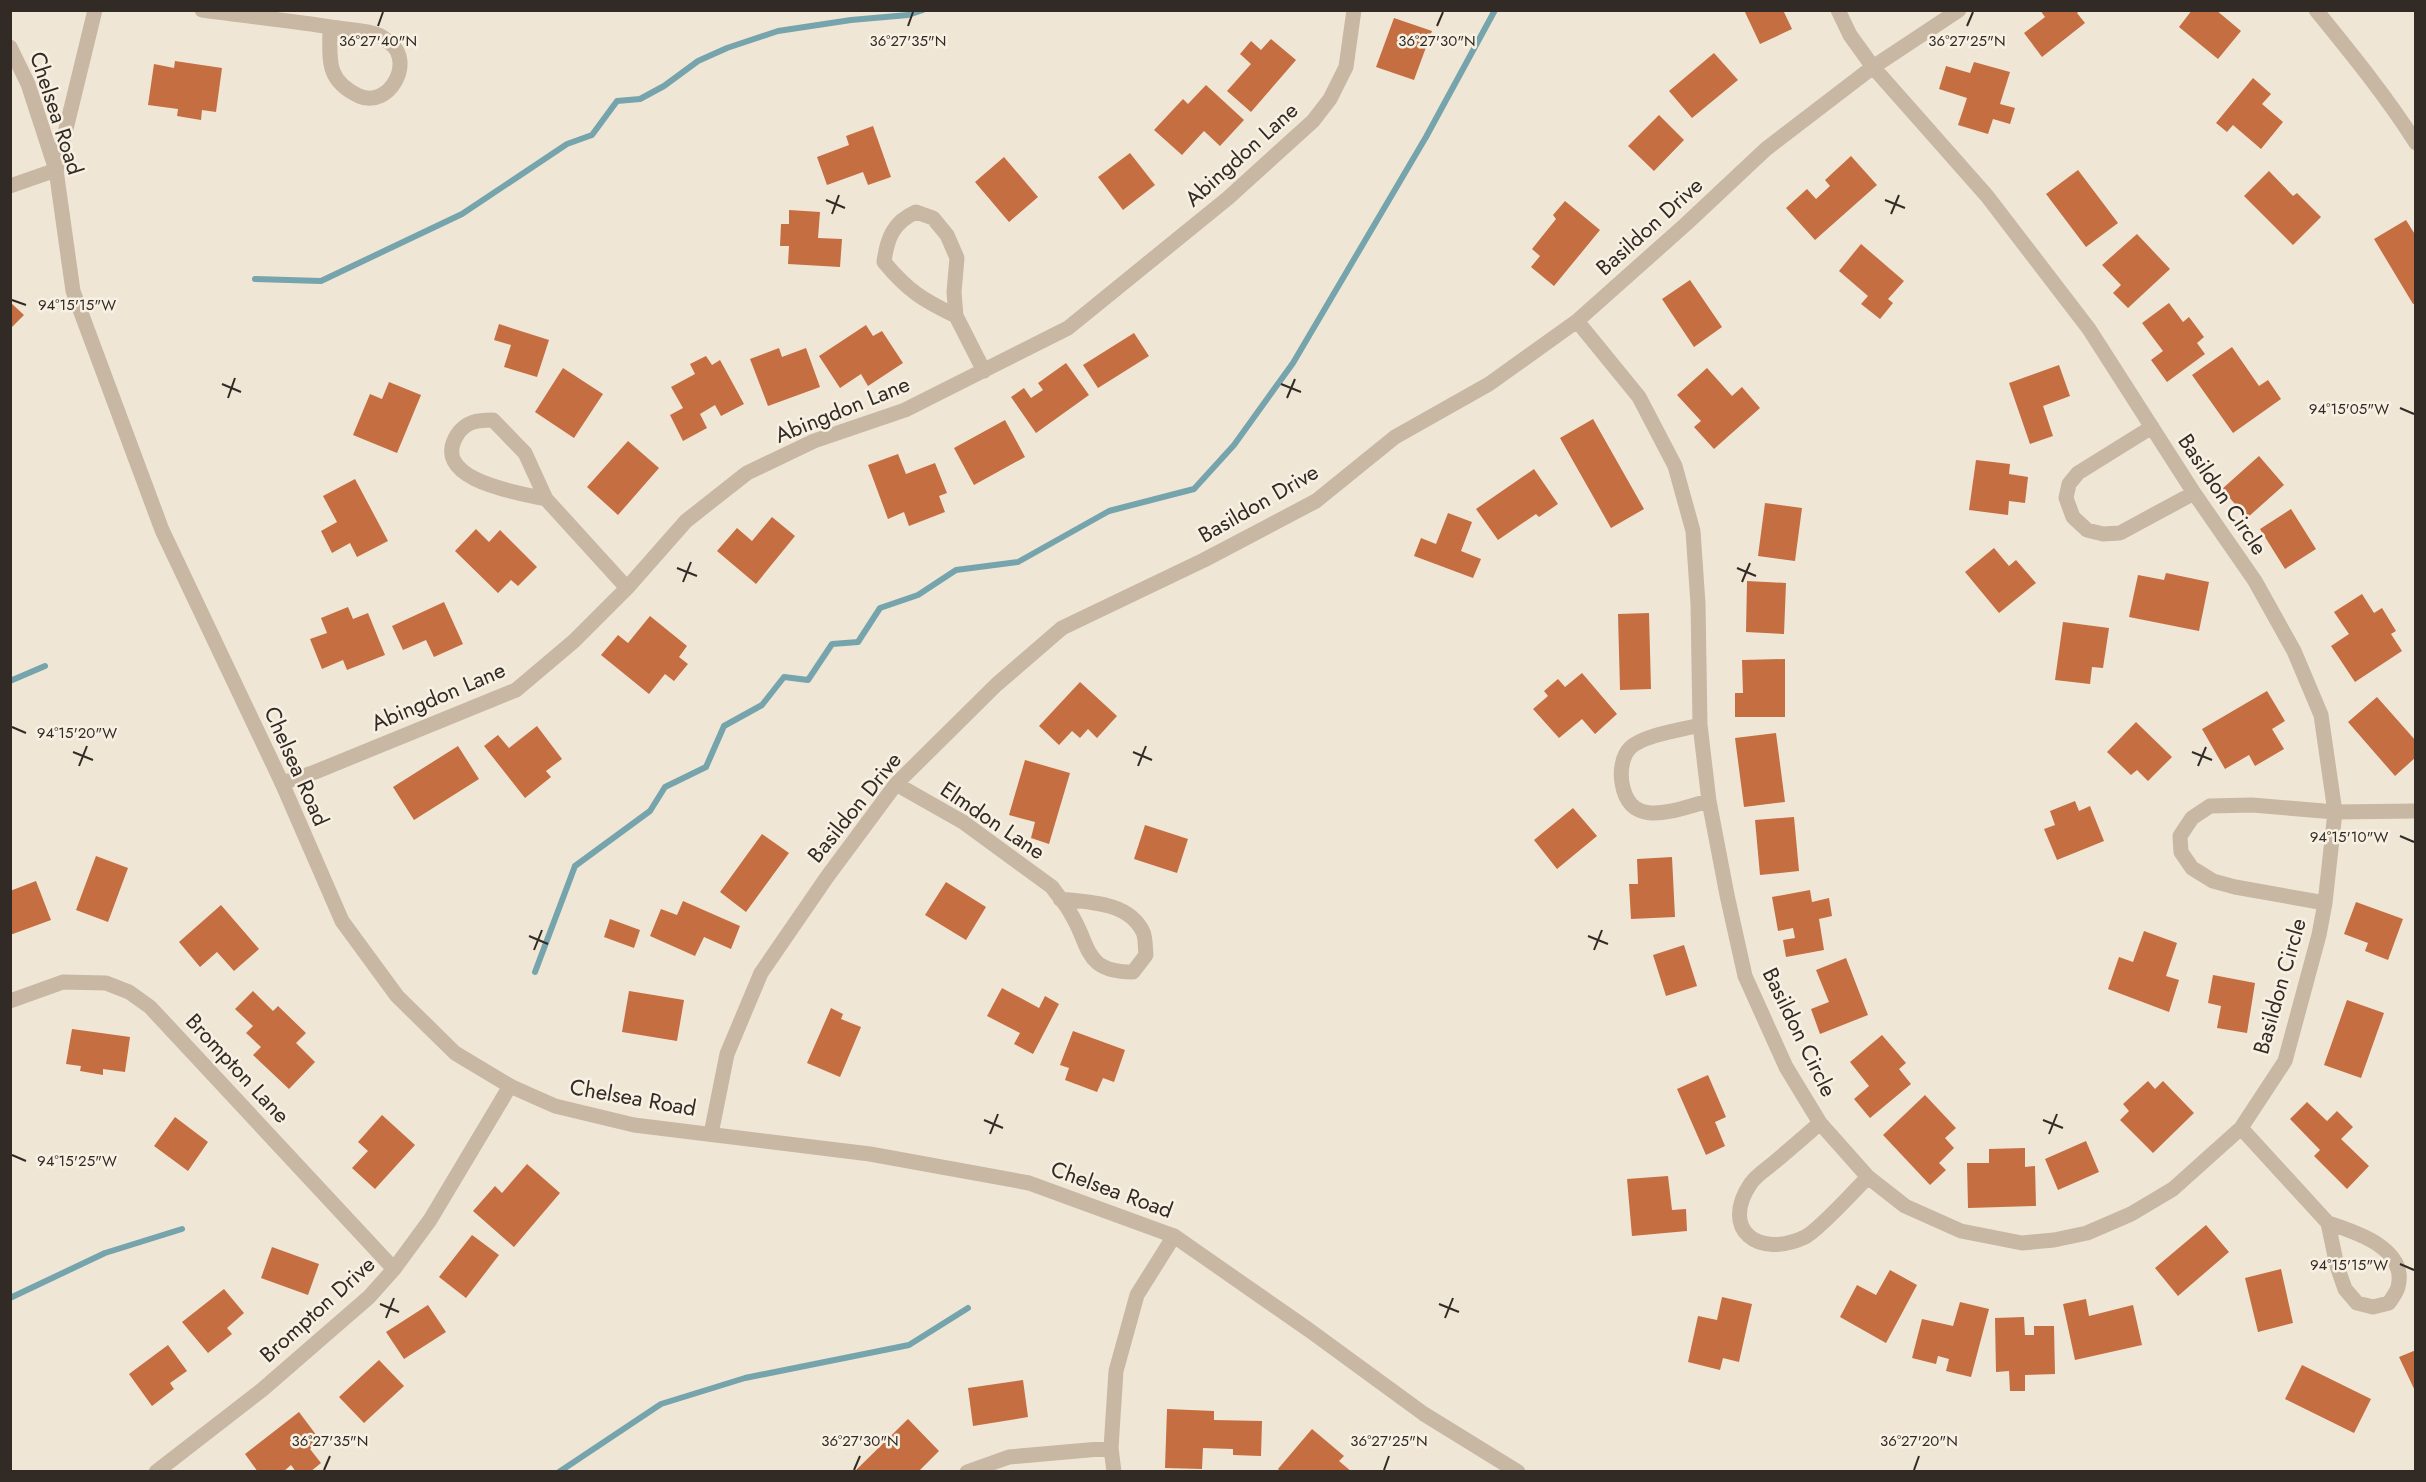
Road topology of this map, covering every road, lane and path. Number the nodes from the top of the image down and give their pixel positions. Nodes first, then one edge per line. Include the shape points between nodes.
1 (95, 10) edge
2 (202, 10) edge
3 (1354, 10) edge
4 (1838, 10) edge
5 (1959, 10) edge
6 (2316, 10) edge
7 (330, 27) junction
8 (10, 47) edge
9 (1873, 67) junction
10 (2415, 143) edge
11 (56, 170) junction
12 (10, 186) edge
13 (956, 316) junction
14 (1577, 321) junction
15 (984, 371) junction
16 (2151, 427) junction
17 (2194, 493) junction
18 (546, 500) junction
19 (627, 588) junction
20 (1700, 725) junction
21 (282, 783) junction
22 (896, 784) junction
23 (1708, 801) junction
24 (2415, 811) edge
25 (2335, 812) junction
26 (1060, 899) junction
27 (2325, 903) junction
28 (10, 1001) edge
29 (510, 1086) junction
30 (1820, 1123) junction
31 (2241, 1128) junction
32 (711, 1134) junction
33 (1868, 1178) junction
34 (2328, 1223) junction
35 (1174, 1236) junction
36 (394, 1269) junction
37 (1111, 1448) junction
38 (156, 1472) edge
39 (967, 1472) edge
40 (1114, 1472) edge
41 (1518, 1472) edge

1 - 11 street
2 - 7 street
3 - 15 street, Abingdon Lane via 1346,67 1330,99 1313,121 1228,198 1068,328
4 - 9 street, Basildon Circle
5 - 9 street, Basildon Drive
6 - 10 street
7 - 7 street via 332,73 346,90 365,99 384,96 395,82 400,62 393,45 378,35
8 - 11 street, Chelsea Road via 28,84
9 - 14 street, Basildon Drive via 1766,149
9 - 16 street, Basildon Circle via 1987,196 2089,329
11 - 12 street
11 - 21 street, Chelsea Road via 73,291 162,530
13 - 13 street via 957,258 947,235 933,218 916,212 904,217 893,228 884,262 921,299
13 - 15 street
14 - 20 street, Basildon Circle via 1639,397 1675,466 1693,531
14 - 22 street, Basildon Drive via 1489,384 1395,437 1316,501 1062,628 996,685
15 - 19 street, Abingdon Lane via 905,410 814,441 747,473 686,521
16 - 17 street, Basildon Circle
16 - 17 street via 2078,473 2069,484 2066,498 2073,517 2087,530 2120,533
17 - 25 street, Basildon Circle via 2254,581 2294,651 2321,715
18 - 18 street via 525,453 493,420 477,420 462,427 453,441 453,460 462,472 485,484
18 - 19 street
19 - 21 street, Abingdon Lane via 574,641 516,690
20 - 23 street, Basildon Circle
20 - 23 street via 1643,740 1630,749 1623,762 1622,782 1626,798 1635,809 1649,815
21 - 29 street, Chelsea Road via 342,921 397,996 455,1053
22 - 26 street, Elmdon Lane via 963,822 1052,887
22 - 32 street, Basildon Drive via 761,973 727,1054
23 - 30 street, Basildon Circle via 1745,976 1786,1067
24 - 25 street
25 - 27 street, Basildon Circle
25 - 27 street via 2252,805 2210,806 2192,818 2180,836 2181,852 2192,868 2213,881
26 - 26 street, Elmdon Lane via 1095,961 1115,972 1133,972 1146,955 1144,933 1128,913 1105,904
27 - 31 street, Basildon Circle via 2285,1061
28 - 36 street, Brompton Lane via 63,982 106,983 129,992 150,1007
29 - 32 street, Chelsea Road via 555,1106 634,1125
29 - 36 street, Brompton Drive via 430,1221
30 - 33 street, Basildon Circle
30 - 33 street via 1752,1181 1740,1212 1740,1227 1747,1237 1772,1246 1807,1236
31 - 33 street, Basildon Circle via 2173,1189 2132,1214 2086,1233 2054,1240 2022,1243 1961,1231 1905,1206
31 - 34 street
32 - 35 street, Chelsea Road via 870,1154 1029,1183
34 - 34 street via 2345,1289 2357,1303 2373,1307 2389,1303 2398,1286 2397,1262 2380,1244
35 - 37 street via 1137,1295 1116,1371
35 - 41 street, Chelsea Road via 1424,1414
36 - 38 street, Brompton Drive via 369,1297 263,1389
37 - 39 street via 1009,1457
37 - 40 street

